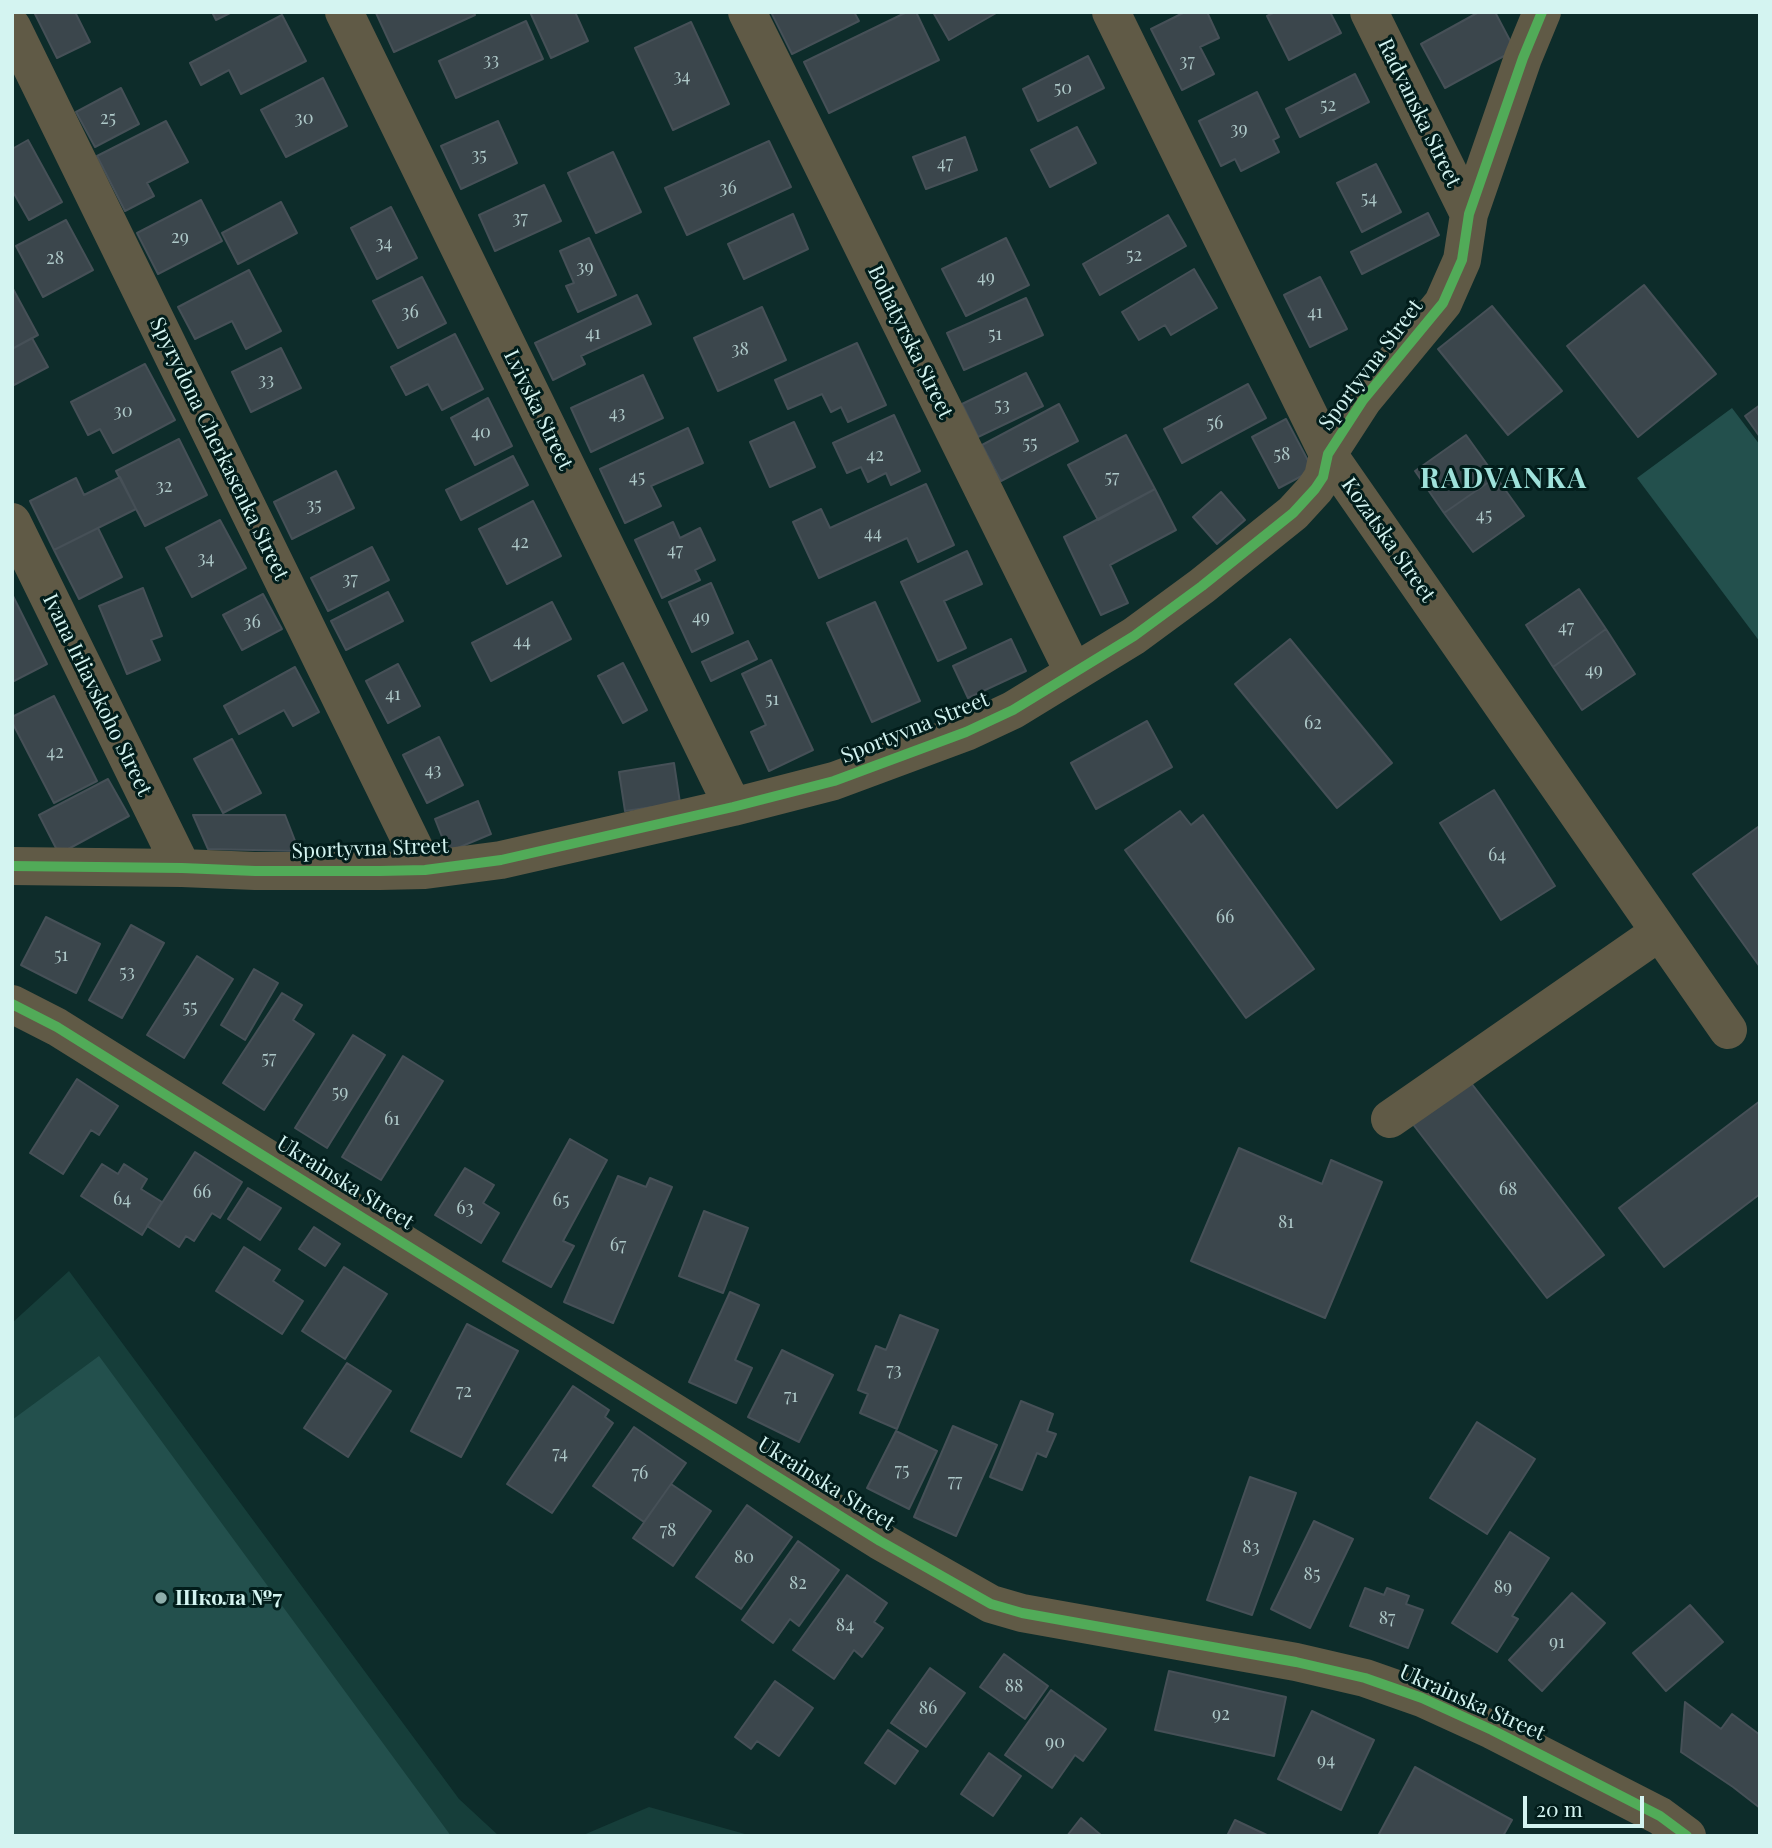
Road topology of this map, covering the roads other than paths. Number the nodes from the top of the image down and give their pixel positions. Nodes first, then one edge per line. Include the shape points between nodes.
1 (344, 12) edge
2 (747, 12) edge
3 (1111, 12) edge
4 (1369, 12) edge
5 (1542, 12) edge
6 (12, 27) edge
7 (1469, 214) junction
8 (1328, 454) junction
9 (12, 522) edge
10 (1073, 671) junction
11 (733, 807) junction
12 (12, 866) edge
13 (182, 868) junction
14 (425, 870) junction
15 (1658, 933) junction
16 (12, 1004) edge
17 (1728, 1030) dead end
18 (1390, 1119) dead end
19 (1687, 1836) edge

1 - 11 street, Lvivska Street
2 - 10 street, Bohatyrska Street
3 - 8 street, Kozatska Street
4 - 7 street, Radvanska Street
5 - 7 street, Sportyvna Street
6 - 14 street, Spyrydona Cherkasenka Street
7 - 8 street, Sportyvna Street via 1462,260 1443,303 1363,400
8 - 10 street, Sportyvna Street via 1323,477 1293,513 1143,629
8 - 15 street, Kozatska Street
9 - 13 street, Ivana Irliavskoho Street
10 - 11 street, Sportyvna Street via 1013,710 966,732 834,781
11 - 14 street, Sportyvna Street via 501,860
12 - 13 street, Sportyvna Street
13 - 14 street, Sportyvna Street
15 - 17 street, Kozatska Street
15 - 18 street
16 - 19 street, Ukrainska Street via 81,1042 880,1541 991,1604 1022,1614 1364,1678 1492,1730 1660,1816

